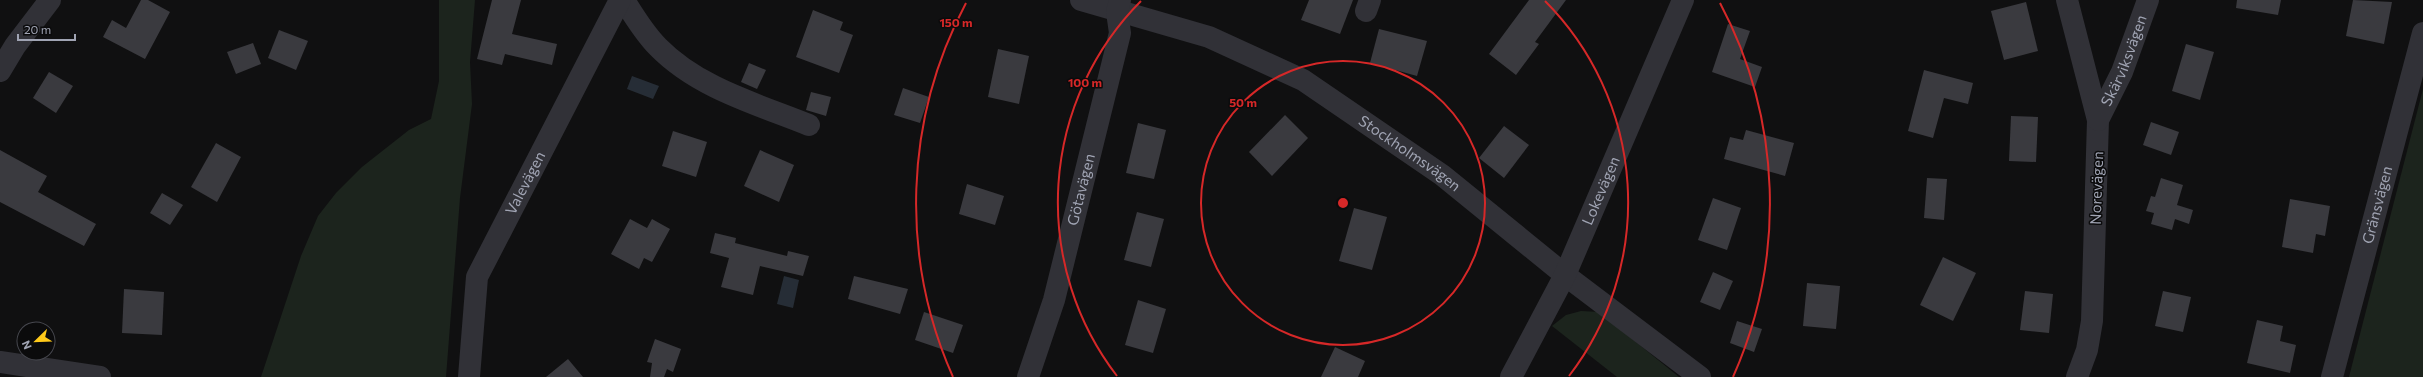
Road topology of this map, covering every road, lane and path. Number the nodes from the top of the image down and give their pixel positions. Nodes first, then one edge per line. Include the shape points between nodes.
1 (50, 0) edge
2 (620, 0) edge
3 (624, 0) edge
4 (1081, 0) edge
5 (1683, 0) edge
6 (2067, 0) edge
7 (2148, 0) edge
8 (1119, 6) edge
9 (2423, 33) edge
10 (0, 71) edge
11 (2098, 120) junction
12 (808, 125) dead end
13 (1565, 275) junction
14 (0, 362) edge
15 (100, 377) edge
16 (469, 377) edge
17 (1028, 377) edge
18 (1511, 377) edge
19 (1700, 377) edge
20 (2077, 377) edge
21 (2332, 377) edge

1 - 10 street via 15,46
2 - 16 street, Valevägen via 477,277
3 - 12 street via 642,28 672,61 718,89
4 - 8 street, Stockholmsvägen
5 - 13 street, Lokevägen
6 - 11 street, Norevägen
7 - 11 street, Skärviksvägen via 2122,72
8 - 13 street, Stockholmsvägen via 1209,37 1303,80 1442,175
8 - 17 street, Götavägen via 1120,34 1054,300
9 - 21 street, Gränsvägen
11 - 20 street, Norevägen via 2092,321 2087,350
13 - 18 street, Lokevägen
13 - 19 street, Stockholmsvägen
14 - 15 street

